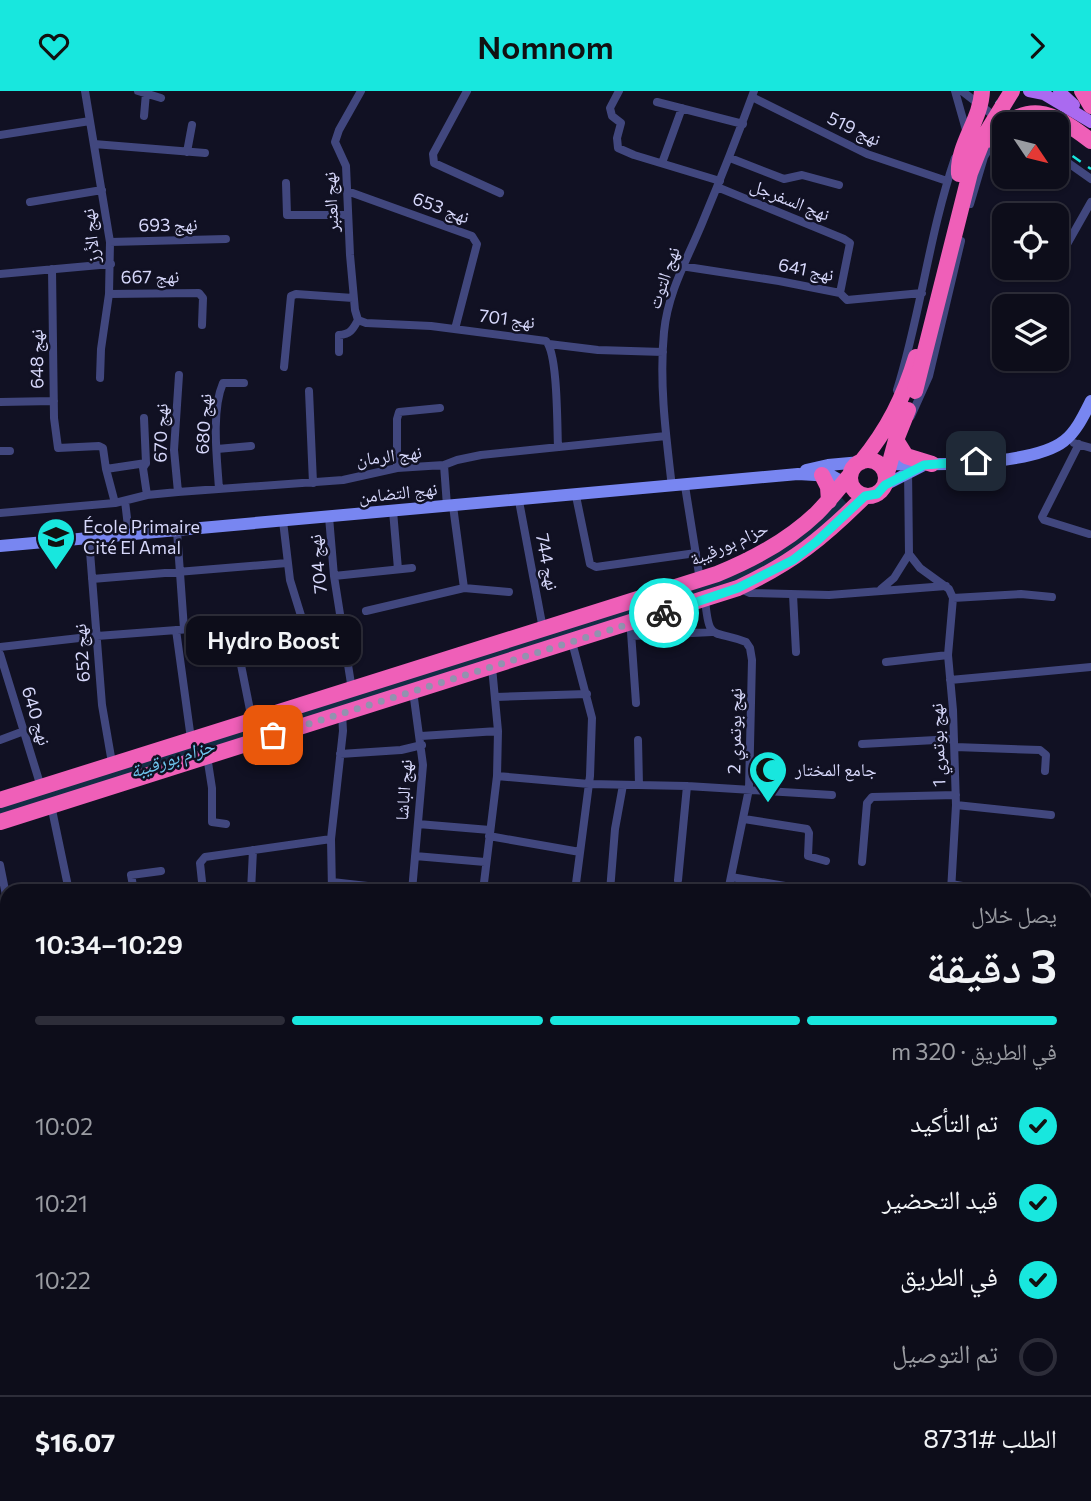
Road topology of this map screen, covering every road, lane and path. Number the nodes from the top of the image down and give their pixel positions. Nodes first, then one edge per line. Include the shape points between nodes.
1 (85, 91) edge
2 (360, 91) edge
3 (467, 91) edge
4 (618, 91) edge
5 (955, 91) edge
6 (962, 91) edge
7 (1000, 91) edge
8 (1012, 91) edge
9 (1017, 91) edge
10 (1029, 91) edge
11 (1059, 91) edge
12 (1082, 91) edge
13 (142, 92) edge
14 (753, 94) edge
15 (161, 98) dead end
16 (980, 98) edge
17 (657, 102) dead end
18 (1091, 106) edge
19 (682, 108) junction
20 (995, 112) edge
21 (144, 116) dead end
22 (1091, 120) edge
23 (90, 121) junction
24 (743, 124) junction
25 (192, 125) dead end
26 (966, 130) junction
27 (0, 135) edge
28 (992, 141) edge
29 (1091, 141) edge
30 (94, 144) junction
31 (992, 146) edge
32 (985, 148) junction
33 (187, 152) junction
34 (205, 153) dead end
35 (730, 157) junction
36 (663, 163) junction
37 (1069, 163) edge
38 (953, 177) junction
39 (1091, 179) edge
40 (286, 183) dead end
41 (719, 184) junction
42 (839, 185) dead end
43 (102, 190) junction
44 (347, 191) junction
45 (500, 193) dead end
46 (30, 202) dead end
47 (1091, 202) edge
48 (348, 215) junction
49 (226, 239) dead end
50 (1069, 241) edge
51 (110, 242) junction
52 (111, 264) junction
53 (681, 266) junction
54 (51, 269) junction
55 (0, 274) edge
56 (109, 293) junction
57 (840, 293) junction
58 (922, 293) junction
59 (354, 298) junction
60 (358, 320) junction
61 (202, 325) dead end
62 (455, 329) junction
63 (549, 344) junction
64 (338, 352) dead end
65 (663, 352) junction
66 (284, 367) dead end
67 (179, 375) dead end
68 (100, 378) dead end
69 (244, 383) dead end
70 (309, 391) dead end
71 (54, 401) junction
72 (1091, 401) edge
73 (0, 402) edge
74 (440, 408) dead end
75 (144, 418) dead end
76 (898, 434) junction
77 (666, 436) junction
78 (879, 440) junction
79 (1072, 442) junction
80 (251, 446) dead end
81 (558, 447) junction
82 (1091, 448) edge
83 (217, 449) junction
84 (0, 451) edge
85 (10, 451) dead end
86 (861, 462) junction
87 (146, 463) junction
88 (908, 464) junction
89 (444, 465) junction
90 (928, 465) joint
91 (106, 468) junction
92 (397, 468) junction
93 (885, 473) junction
94 (798, 474) junction
95 (822, 475) junction
96 (313, 483) junction
97 (853, 485) junction
98 (678, 487) junction
99 (219, 489) junction
100 (178, 492) junction
101 (147, 495) junction
102 (576, 496) junction
103 (125, 501) junction
104 (519, 501) junction
105 (829, 501) junction
106 (116, 503) junction
107 (450, 506) junction
108 (393, 511) junction
109 (0, 513) edge
110 (329, 517) junction
111 (283, 521) junction
112 (177, 531) junction
113 (1088, 534) dead end
114 (129, 535) junction
115 (89, 539) junction
116 (0, 546) edge
117 (696, 553) junction
118 (909, 554) junction
119 (287, 563) junction
120 (412, 568) dead end
121 (398, 569) junction
122 (181, 573) junction
123 (334, 576) junction
124 (92, 579) junction
125 (700, 580) junction
126 (946, 586) junction
127 (464, 588) junction
128 (738, 588) junction
129 (879, 591) junction
130 (509, 592) dead end
131 (793, 595) junction
132 (1052, 597) dead end
133 (953, 598) junction
134 (705, 599) junction
135 (366, 611) dead end
136 (181, 629) junction
137 (543, 629) junction
138 (631, 630) junction
139 (712, 632) junction
140 (97, 636) junction
141 (572, 642) junction
142 (0, 647) edge
143 (796, 652) dead end
144 (0, 654) edge
145 (948, 655) junction
146 (312, 661) dead end
147 (886, 662) dead end
148 (492, 667) junction
149 (1091, 667) edge
150 (950, 680) junction
151 (352, 690) junction
152 (413, 691) junction
153 (587, 694) junction
154 (496, 697) junction
155 (636, 703) dead end
156 (342, 713) junction
157 (252, 720) junction
158 (24, 731) junction
159 (498, 731) junction
160 (191, 739) junction
161 (0, 740) edge
162 (638, 740) dead end
163 (421, 741) junction
164 (955, 743) junction
165 (862, 744) dead end
166 (340, 754) junction
167 (207, 756) junction
168 (113, 763) junction
169 (1045, 771) dead end
170 (497, 776) junction
171 (589, 784) junction
172 (623, 785) junction
173 (639, 785) junction
174 (687, 786) junction
175 (41, 787) junction
176 (750, 789) junction
177 (832, 795) dead end
178 (956, 795) junction
179 (0, 800) edge
180 (51, 805) junction
181 (956, 805) junction
182 (1051, 815) dead end
183 (744, 819) junction
184 (0, 822) edge
185 (226, 824) dead end
186 (418, 824) junction
187 (489, 833) junction
188 (331, 839) junction
189 (253, 850) junction
190 (580, 852) junction
191 (415, 856) junction
192 (826, 861) dead end
193 (485, 862) junction
194 (862, 862) dead end
195 (0, 865) edge
196 (162, 871) dead end
197 (731, 877) junction
198 (678, 880) dead end
199 (4, 884) edge
200 (68, 884) edge
201 (133, 884) edge
202 (202, 884) edge
203 (251, 884) edge
204 (332, 884) edge
205 (413, 884) edge
206 (483, 884) edge
207 (576, 884) edge
208 (611, 884) edge
209 (730, 884) edge
210 (773, 884) edge
211 (951, 884) edge

1 - 23 street, نهج الأرز
2 - 44 street, نهج العنبر via 335,138 346,166
3 - 45 street via 433,154 434,163
4 - 36 street, نهج السفرجل via 610,108 621,123 617,145
5 - 26 street
6 - 16 street
7 - 38 highway, bridge
8 - 32 highway, bridge
9 - 10 main road
10 - 22 main road via 1044,94
11 - 22 main road
12 - 18 highway
13 - 15 street
13 - 21 street
14 - 24 street, نهج التوت
14 - 38 street, نهج 519 via 867,154
16 - 20 street
16 - 26 street
16 - 38 highway, bridge
17 - 19 street
19 - 24 street
19 - 36 street
23 - 27 street
23 - 30 street, نهج الأرز
24 - 35 street, نهج التوت
25 - 33 street
26 - 38 street
28 - 32 street
29 - 32 highway, bridge via 1056,117 1037,113 1007,122
30 - 33 street
30 - 43 street, نهج الأرز
31 - 32 street
32 - 76 highway, bridge via 962,202 939,304
32 - 76 street via 929,376 910,419
33 - 34 street
35 - 41 street, نهج التوت
35 - 42 street via 784,179 802,175
36 - 41 street, نهج السفرجل
37 - 39 street
38 - 58 street via 932,241
38 - 78 highway via 916,357 901,402
40 - 48 street via 287,215
41 - 53 street, نهج التوت
41 - 57 street, نهج السفرجل via 850,243
43 - 46 street
43 - 51 street, نهج الأرز
44 - 48 street, نهج العنبر
44 - 62 street, نهج 653 via 472,236 477,244
47 - 50 street
48 - 59 street, نهج العنبر
49 - 51 street, نهج 693
51 - 52 street, نهج الأرز
52 - 54 street
52 - 56 street, نهج الأرز
53 - 57 street, نهج 641
53 - 65 street, نهج التوت via 668,309
54 - 55 street
54 - 71 street, نهج 648
56 - 61 street, نهج 667 via 198,293
56 - 68 street, نهج الأرز
57 - 58 street, نهج 641 via 847,300
58 - 78 street via 909,351
59 - 60 street, نهج العنبر
59 - 66 street via 291,296
60 - 62 street, نهج 701
60 - 64 street via 353,330 340,335
62 - 63 street, نهج 701 via 541,339
63 - 65 street
63 - 81 street, نهج 701
65 - 77 street, نهج التوت
67 - 100 street, نهج 670 via 174,450
69 - 83 street, نهج 680 via 227,382 221,387
70 - 96 street
71 - 73 street
71 - 91 street, نهج 648 via 58,448 99,446
72 - 79 street
74 - 92 street via 399,412
75 - 87 street
76 - 88 highway
76 - 93 highway
77 - 81 street, نهج الرمان
77 - 98 street, نهج التوت
78 - 86 highway
79 - 82 street
79 - 90 street via 1021,458
79 - 113 street via 1042,517
80 - 83 street
81 - 89 street, نهج الرمان via 481,455
83 - 99 street, نهج 680
84 - 85 street
86 - 93 highway via 869,460
86 - 94 street, نهج التضامن
86 - 97 highway via 853,468
87 - 91 street
87 - 101 street
88 - 90 highway
88 - 93 street
88 - 93 street
88 - 118 street
89 - 92 street, نهج الرمان
89 - 107 street
91 - 106 street
92 - 96 street, نهج الرمان
93 - 97 highway via 877,494
94 - 95 street, نهج التضامن
94 - 98 street, نهج التضامن
95 - 97 street, نهج التضامن
95 - 105 highway
96 - 99 street, نهج الرمان
97 - 105 highway, حزام بورقيبة
97 - 128 highway via 816,542 793,560
98 - 102 street, نهج التضامن
98 - 117 street, نهج التوت
99 - 100 street, نهج الرمان
100 - 101 street, نهج الرمان
101 - 103 street, نهج الرمان
102 - 104 street, نهج التضامن
102 - 117 street via 590,564 596,567
103 - 106 street, نهج الرمان
103 - 114 street
104 - 107 street, نهج التضامن
104 - 137 street, نهج 744
105 - 125 highway, حزام بورقيبة via 776,545
106 - 109 street, نهج الرمان
107 - 108 street, نهج التضامن
107 - 127 street
108 - 110 street, نهج التضامن
108 - 121 street
110 - 111 street, نهج التضامن
110 - 123 street, نهج 704
111 - 112 street, نهج التضامن
111 - 119 street
112 - 114 street, نهج التضامن
112 - 122 street
114 - 115 street, نهج التضامن
115 - 116 street, نهج التضامن
115 - 124 street, نهج 652
117 - 125 street, نهج التوت
118 - 126 street
118 - 129 street
119 - 122 street
119 - 146 street
120 - 121 street
121 - 123 street
122 - 124 street
122 - 136 street
123 - 151 street, نهج 704
124 - 140 street, نهج 652
125 - 137 highway, حزام بورقيبة
126 - 129 street
126 - 133 street
127 - 130 street
127 - 135 street
128 - 131 street
128 - 134 highway
129 - 131 street
131 - 143 street
132 - 133 street
133 - 145 street, نهج بوتمري 1
134 - 138 highway
134 - 139 street
136 - 140 street
136 - 157 street via 222,627 236,635
136 - 160 street
137 - 151 highway, حزام بورقيبة
138 - 139 street
138 - 141 highway
138 - 155 street
139 - 176 street, نهج بوتمري 2 via 745,641 751,648
140 - 142 street
140 - 168 street, نهج 652 via 102,705
141 - 148 highway
141 - 153 street
144 - 158 street, نهج 640
145 - 147 street
145 - 150 street, نهج بوتمري 1
148 - 152 highway
148 - 154 street
149 - 150 street
150 - 164 street, نهج بوتمري 1
151 - 157 highway, حزام بورقيبة
152 - 156 highway
152 - 163 street, نهج الباشا
153 - 154 street
153 - 171 street via 592,718
154 - 159 street
156 - 166 street
156 - 167 highway
157 - 160 highway, حزام بورقيبة
158 - 161 street
158 - 175 street, نهج 640
159 - 163 street
159 - 170 street
160 - 168 highway, حزام بورقيبة
162 - 173 street
163 - 166 street via 401,750
163 - 186 street, نهج الباشا via 423,784
164 - 165 street
164 - 169 street via 1040,750 1046,755
164 - 178 street, نهج بوتمري 1
166 - 188 street
167 - 180 highway
167 - 185 street via 212,822
168 - 175 highway, حزام بورقيبة
170 - 171 street
170 - 187 street
171 - 172 street
171 - 190 street
172 - 173 street
172 - 208 street
173 - 174 street
174 - 176 street
174 - 198 street
175 - 179 highway, حزام بورقيبة
176 - 177 street
176 - 183 street, نهج بوتمري 2
178 - 181 street, نهج بوتمري 1
178 - 194 street via 872,797 867,803
180 - 184 highway
180 - 200 street
181 - 182 street
181 - 211 street, نهج بوتمري 1
183 - 192 street via 807,829 809,857
183 - 197 street, نهج بوتمري 2
186 - 187 street
186 - 191 street, نهج الباشا
187 - 190 street
187 - 193 street
188 - 189 street
188 - 204 street
189 - 202 street via 205,857 200,863
189 - 203 street
190 - 207 street
191 - 193 street
191 - 205 street, نهج الباشا
193 - 206 street
195 - 199 street
196 - 201 street via 131,875
197 - 209 street, نهج بوتمري 2
197 - 210 street

